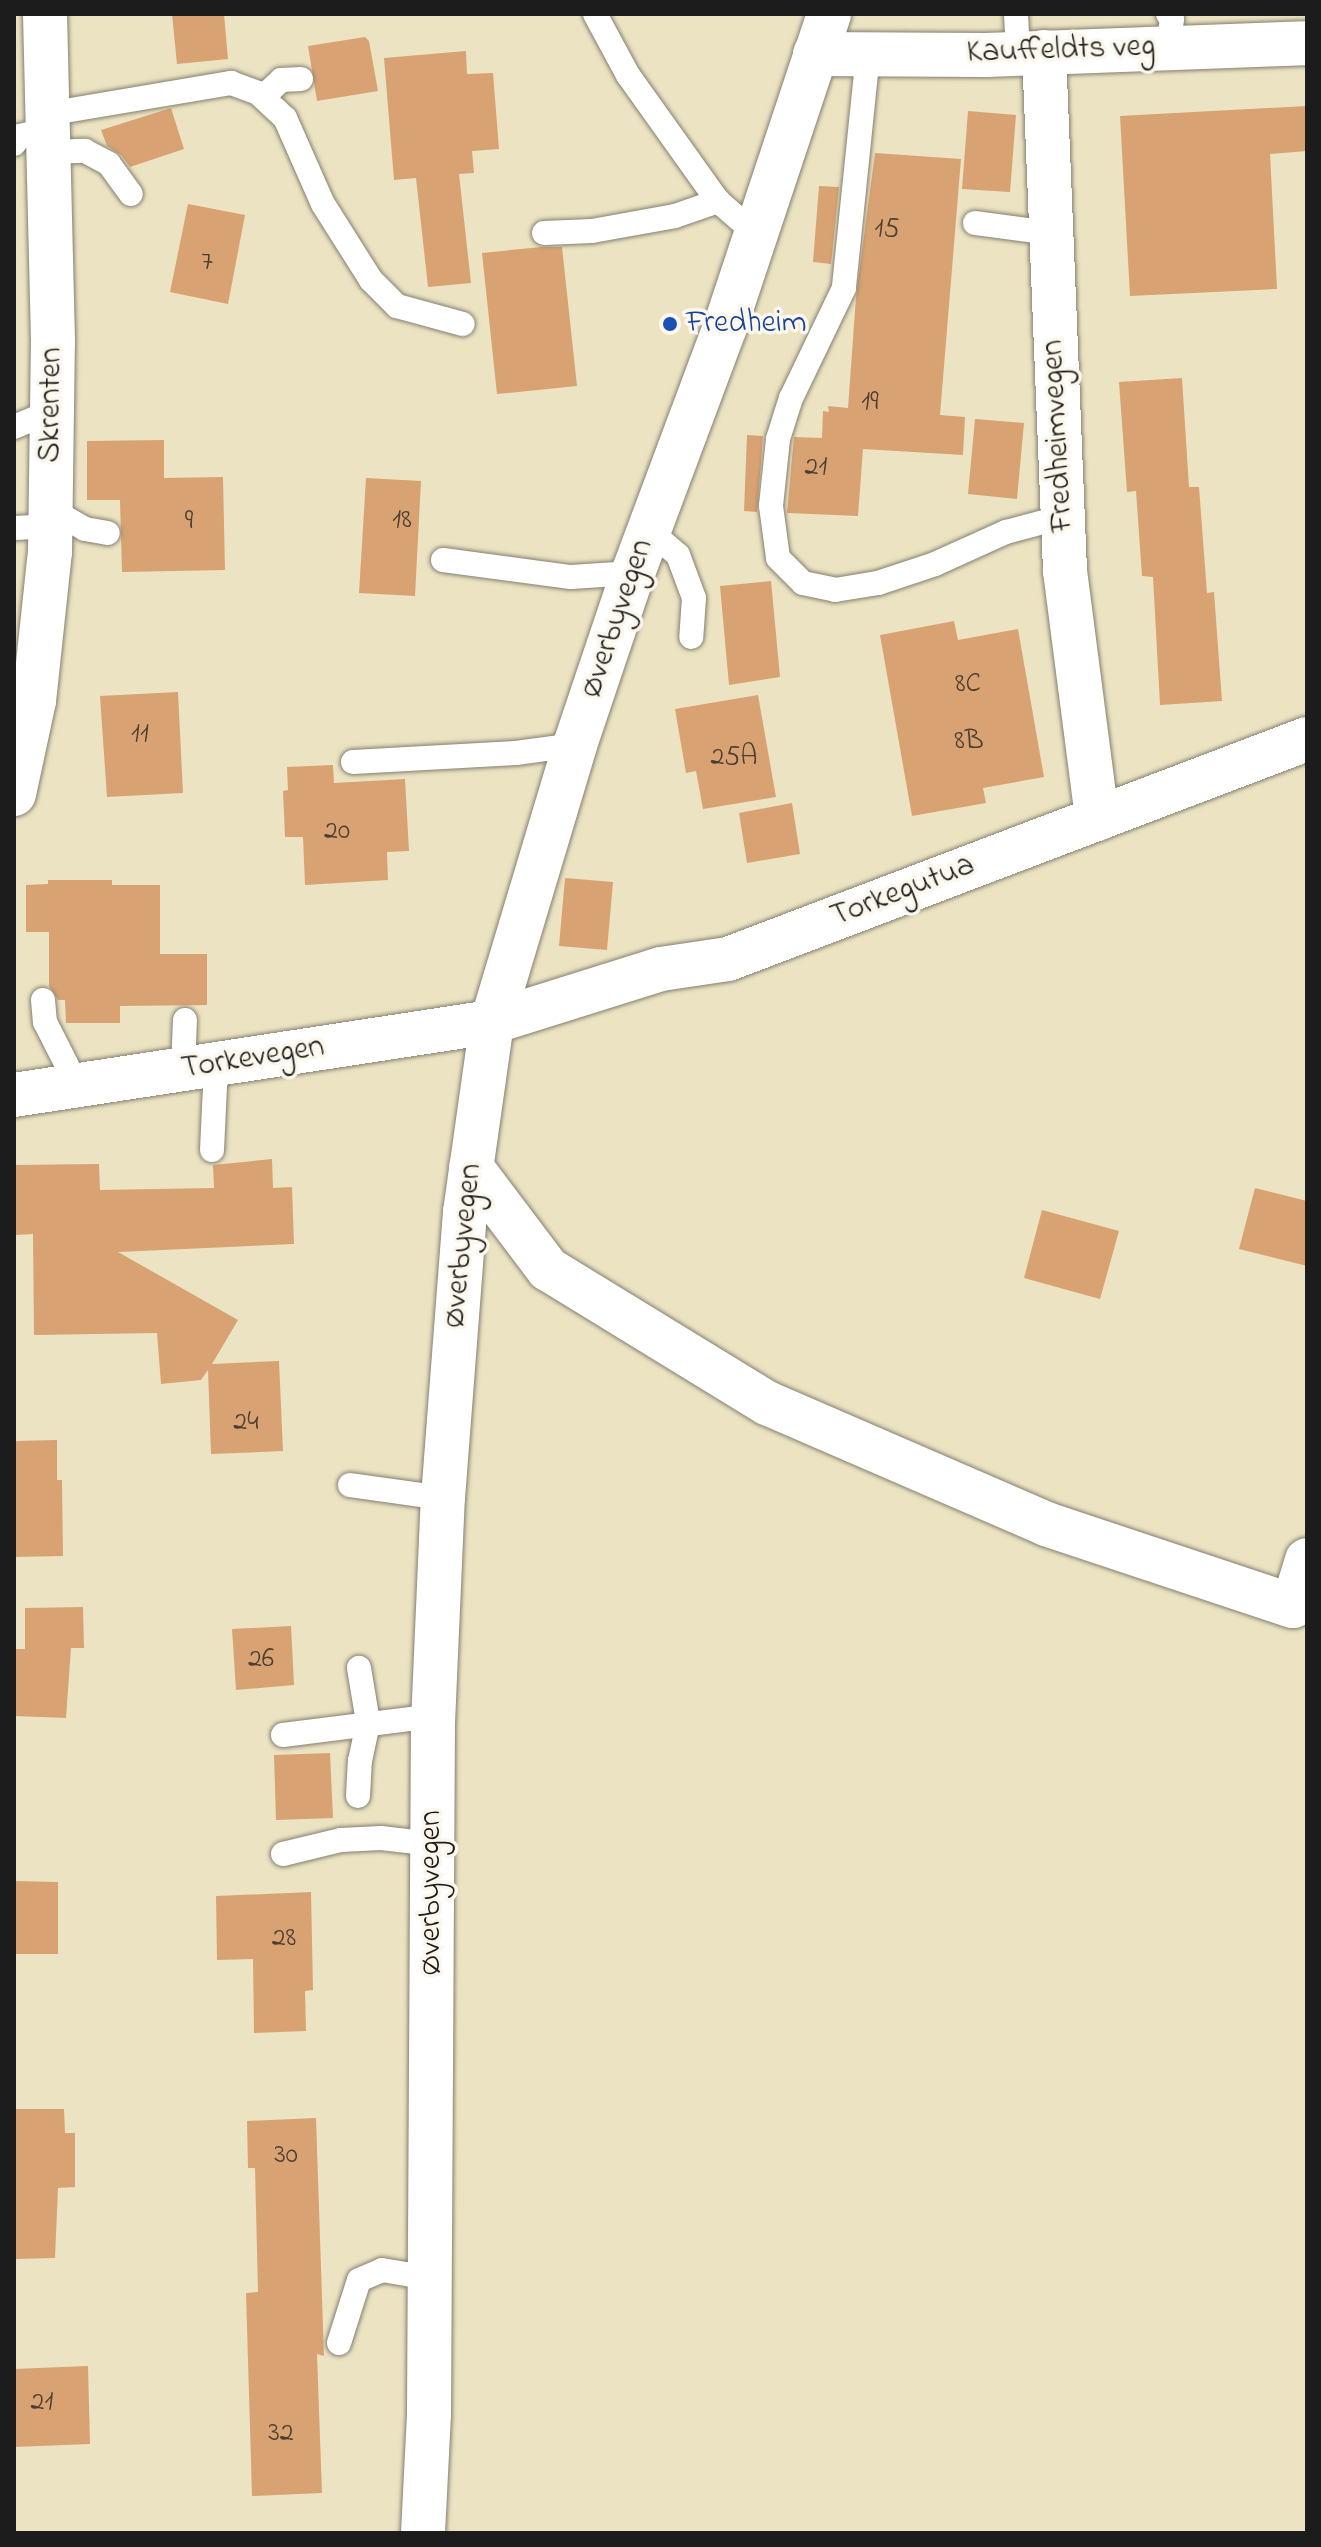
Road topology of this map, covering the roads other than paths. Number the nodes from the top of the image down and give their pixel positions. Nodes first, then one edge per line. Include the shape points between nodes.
1 (45, 14) edge
2 (595, 14) edge
3 (829, 14) edge
4 (1168, 31) edge
5 (1026, 40) edge
6 (1307, 43) edge
7 (815, 54) junction
8 (868, 54) junction
9 (301, 79) dead end
10 (263, 97) junction
11 (39, 135) edge
12 (131, 194) dead end
13 (718, 201) junction
14 (975, 223) dead end
15 (544, 233) dead end
16 (1050, 233) junction
17 (756, 234) junction
18 (463, 324) dead end
19 (33, 419) edge
20 (1062, 517) junction
21 (38, 521) edge
22 (649, 530) junction
23 (108, 533) dead end
24 (443, 560) dead end
25 (633, 573) junction
26 (691, 637) dead end
27 (22, 716) edge
28 (1307, 739) edge
29 (575, 745) junction
30 (353, 762) dead end
31 (14, 794) edge
32 (1097, 819) junction
33 (43, 1000) dead end
34 (185, 1020) dead end
35 (492, 1022) junction
36 (199, 1067) junction
37 (77, 1085) junction
38 (15, 1098) edge
39 (212, 1150) dead end
40 (471, 1167) junction
41 (350, 1485) dead end
42 (443, 1498) junction
43 (1307, 1560) edge
44 (359, 1668) dead end
45 (433, 1716) junction
46 (368, 1722) junction
47 (283, 1735) dead end
48 (358, 1796) dead end
49 (432, 1844) junction
50 (283, 1854) dead end
51 (430, 2278) junction
52 (339, 2343) dead end
53 (423, 2533) edge

1 - 11 street, Skrenten
2 - 13 lane via 628,75
3 - 7 street, Øverbyvegen
4 - 5 street, Kauffeldts veg
4 - 6 street, Kauffeldts veg
5 - 8 street, Kauffeldts veg
5 - 16 street, Fredheimvegen
7 - 8 street, Kauffeldts veg
7 - 17 street, Øverbyvegen
8 - 20 lane via 844,288 791,398 778,439 771,506 778,558 803,583 835,590 878,583 1006,532
9 - 10 lane via 281,80
10 - 11 lane via 231,83
10 - 18 lane via 285,118 323,204 371,280 397,306
11 - 12 lane via 109,164
11 - 19 street, Skrenten
13 - 15 lane via 675,216 592,231
13 - 17 lane
14 - 16 lane
16 - 20 street, Fredheimvegen
17 - 22 street, Øverbyvegen
19 - 21 street, Skrenten
20 - 32 street, Fredheimvegen
21 - 23 lane
21 - 27 street, Skrenten
22 - 25 street, Øverbyvegen
22 - 26 lane via 678,555 694,598
24 - 25 lane via 571,577
25 - 29 street, Øverbyvegen
27 - 31 street, Skrenten
28 - 32 street, Torkegutua
29 - 30 lane
29 - 35 street, Øverbyvegen
32 - 35 street, Torkegutua via 728,959 661,969
33 - 37 lane via 45,1022
34 - 36 lane
35 - 36 street, Torkevegen
35 - 40 street, Øverbyvegen
36 - 37 street, Torkevegen
36 - 39 lane
37 - 38 street, Torkevegen
40 - 42 street, Øverbyvegen
40 - 43 street via 548,1269 767,1403 1046,1524 1293,1606
41 - 42 lane
42 - 45 street, Øverbyvegen
44 - 46 lane
45 - 46 lane
45 - 49 street, Øverbyvegen
46 - 47 lane
46 - 48 lane
49 - 50 lane via 341,1840
49 - 51 street, Øverbyvegen
51 - 52 lane via 382,2270 359,2280
51 - 53 street, Øverbyvegen

